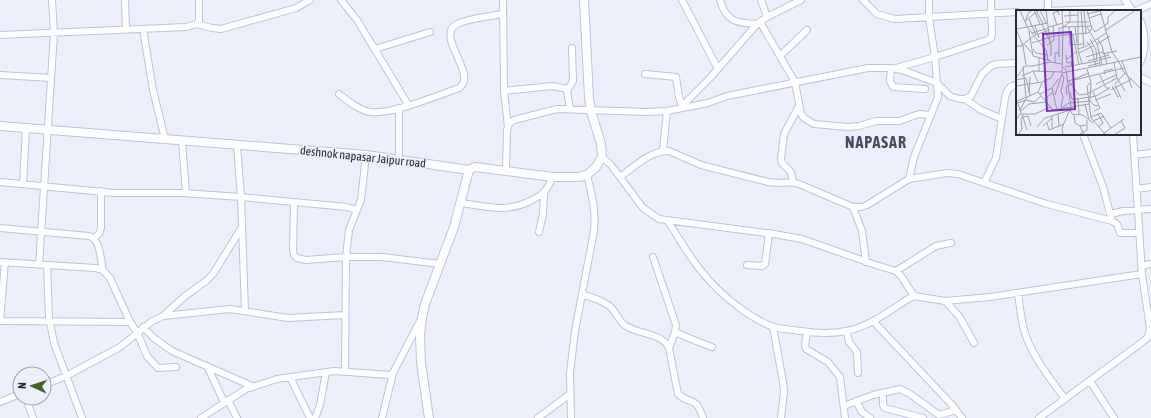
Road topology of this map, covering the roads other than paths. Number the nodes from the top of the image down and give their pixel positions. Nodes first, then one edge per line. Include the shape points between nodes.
1 (52, 0) edge
2 (125, 0) edge
3 (199, 0) edge
4 (310, 0) edge
5 (341, 0) edge
6 (503, 0) edge
7 (584, 0) edge
8 (682, 0) edge
9 (720, 0) edge
10 (761, 0) edge
11 (801, 0) edge
12 (863, 0) edge
13 (929, 0) edge
14 (991, 0) edge
15 (1048, 0) edge
16 (1125, 0) edge
17 (1151, 4) edge
18 (1131, 9) edge
19 (1047, 10) edge
20 (1089, 10) edge
21 (1138, 10) edge
22 (1016, 12) edge
23 (502, 14) junction
24 (991, 14) junction
25 (767, 17) junction
26 (929, 18) junction
27 (759, 23) junction
28 (197, 24) junction
29 (1141, 24) edge
30 (143, 29) junction
31 (126, 30) junction
32 (808, 30) dead end
33 (430, 32) dead end
34 (54, 33) junction
35 (0, 35) edge
36 (572, 48) dead end
37 (375, 49) junction
38 (780, 56) junction
39 (935, 57) junction
40 (1141, 61) edge
41 (1016, 63) edge
42 (892, 68) junction
43 (718, 69) junction
44 (645, 74) dead end
45 (0, 75) edge
46 (52, 78) junction
47 (795, 82) junction
48 (937, 83) junction
49 (1016, 85) edge
50 (568, 89) junction
51 (924, 89) dead end
52 (504, 91) junction
53 (339, 94) dead end
54 (965, 99) junction
55 (409, 106) junction
56 (799, 106) junction
57 (399, 108) junction
58 (681, 108) junction
59 (570, 109) junction
60 (591, 111) junction
61 (667, 111) junction
62 (931, 115) junction
63 (1002, 119) junction
64 (0, 126) edge
65 (26, 127) junction
66 (508, 127) junction
67 (48, 129) junction
68 (1083, 135) edge
69 (1133, 135) edge
70 (165, 139) junction
71 (182, 141) junction
72 (237, 146) junction
73 (663, 150) junction
74 (1151, 152) edge
75 (366, 155) junction
76 (1134, 155) junction
77 (602, 157) junction
78 (399, 160) junction
79 (469, 170) junction
80 (506, 171) junction
81 (587, 176) junction
82 (553, 177) junction
83 (620, 177) junction
84 (909, 179) junction
85 (0, 182) edge
86 (793, 182) junction
87 (984, 183) junction
88 (23, 184) junction
89 (44, 186) junction
90 (1151, 187) edge
91 (1136, 189) junction
92 (101, 191) junction
93 (186, 193) junction
94 (544, 193) junction
95 (241, 197) junction
96 (294, 202) junction
97 (461, 203) junction
98 (854, 207) junction
99 (1151, 209) edge
100 (357, 210) junction
101 (1138, 210) junction
102 (1111, 214) junction
103 (668, 221) junction
104 (1112, 221) junction
105 (242, 227) junction
106 (0, 228) edge
107 (41, 232) junction
108 (539, 232) dead end
109 (769, 233) junction
110 (1139, 233) junction
111 (94, 238) junction
112 (951, 243) dead end
113 (346, 257) junction
114 (653, 257) dead end
115 (3, 262) edge
116 (866, 262) junction
117 (440, 264) junction
118 (1151, 264) edge
119 (39, 265) junction
120 (747, 265) dead end
121 (47, 266) junction
122 (1141, 266) junction
123 (103, 270) junction
124 (896, 271) junction
125 (1142, 274) junction
126 (582, 294) junction
127 (1018, 294) junction
128 (914, 296) junction
129 (945, 300) junction
130 (245, 311) junction
131 (345, 315) junction
132 (163, 316) junction
133 (422, 318) junction
134 (0, 321) edge
135 (873, 321) junction
136 (50, 322) junction
137 (130, 322) junction
138 (773, 327) junction
139 (143, 328) junction
140 (847, 331) junction
141 (137, 332) junction
142 (675, 332) junction
143 (807, 332) junction
144 (1150, 333) edge
145 (974, 343) dead end
146 (712, 347) dead end
147 (669, 348) junction
148 (176, 366) dead end
149 (207, 366) junction
150 (345, 371) junction
151 (326, 372) junction
152 (858, 373) dead end
153 (393, 374) junction
154 (66, 376) junction
155 (290, 377) junction
156 (1090, 381) junction
157 (52, 382) edge
158 (252, 386) junction
159 (883, 393) junction
160 (570, 394) junction
161 (12, 397) edge
162 (1065, 399) junction
163 (226, 401) junction
164 (856, 401) junction
165 (0, 402) edge
166 (29, 406) edge
167 (844, 406) junction
168 (956, 410) junction
169 (315, 417) edge
170 (33, 418) edge
171 (82, 418) edge
172 (201, 418) edge
173 (237, 418) edge
174 (382, 418) edge
175 (429, 418) edge
176 (538, 418) edge
177 (571, 418) edge
178 (703, 418) edge
179 (781, 418) edge
180 (845, 418) edge
181 (870, 418) edge
182 (923, 418) edge
183 (962, 418) edge
184 (1040, 418) edge
185 (1114, 418) edge

1 - 34 street
2 - 31 street
3 - 28 street
4 - 28 street via 296,8 221,29
5 - 37 street
6 - 23 street
7 - 60 main road
8 - 43 street
9 - 27 street via 731,19 740,23
10 - 25 street
11 - 25 street
12 - 26 street via 877,14 885,17 903,20
13 - 26 street
14 - 24 street
15 - 19 street
16 - 18 street
17 - 21 street
18 - 20 street
22 - 24 street
23 - 52 street
23 - 55 street via 465,22 451,29 451,42 464,73 462,86
24 - 26 street
24 - 39 street via 991,38
25 - 27 street
26 - 39 street
27 - 38 street
27 - 43 street
28 - 30 street
29 - 40 street via 1144,48
30 - 31 street
30 - 70 street via 153,90
31 - 34 street
32 - 38 street
33 - 37 street
34 - 35 street
34 - 46 street
36 - 50 street via 573,81
37 - 55 street
38 - 47 street
39 - 42 street
39 - 48 street
41 - 54 street via 991,66 982,74 971,96
42 - 47 street via 868,68
42 - 48 street
42 - 51 street via 890,81 893,87
43 - 58 street
44 - 58 street via 676,77
45 - 46 street
46 - 67 street
47 - 56 street
47 - 58 street
48 - 54 street via 950,96
48 - 62 street via 937,100
49 - 63 street via 1007,90
50 - 52 street via 552,86
50 - 59 street
52 - 66 street
53 - 57 street via 361,109 371,112
54 - 63 street via 981,110
55 - 57 street
56 - 62 street via 804,118 814,124 848,127 876,120 899,121 919,114
56 - 86 street via 784,134 781,159 791,172
57 - 78 street
58 - 61 street
59 - 60 street
59 - 66 street via 557,109 514,120
60 - 61 street
60 - 77 main road via 601,144
61 - 73 street
62 - 84 street via 914,157
63 - 87 street via 996,158
64 - 65 main road, deshnok napasar Jaipur road
65 - 67 main road, deshnok napasar Jaipur road
65 - 88 street
66 - 80 street
67 - 70 main road, deshnok napasar Jaipur road
67 - 89 street
68 - 102 street
69 - 76 street
70 - 71 main road, deshnok napasar Jaipur road
71 - 72 main road, deshnok napasar Jaipur road
71 - 93 street
72 - 75 main road, deshnok napasar Jaipur road
72 - 95 street
73 - 83 street via 650,155
73 - 86 street via 701,165 768,182
74 - 76 street
75 - 78 main road, deshnok napasar Jaipur road
75 - 100 street via 362,192
76 - 91 street
77 - 81 main road
77 - 83 street
78 - 79 main road, deshnok napasar Jaipur road
79 - 80 main road, deshnok napasar Jaipur road via 475,167
79 - 97 main road
80 - 82 main road
81 - 82 main road
81 - 126 street via 595,216
82 - 94 street
83 - 103 street via 643,208 659,220
84 - 87 street via 947,173
84 - 98 street via 867,205
85 - 88 street
86 - 98 street
87 - 104 street via 1047,204
88 - 89 street
89 - 92 street
89 - 107 street
90 - 91 street
91 - 101 street
92 - 93 street
92 - 111 street via 101,228
93 - 95 street
94 - 97 street via 509,208
94 - 108 street
95 - 96 street
95 - 105 street
96 - 100 street
96 - 113 street via 294,255 306,260
97 - 117 main road
98 - 116 street via 863,238
99 - 101 street
100 - 113 street via 349,230
101 - 102 street via 1123,210
101 - 110 street
102 - 104 street
103 - 109 street
103 - 138 street via 686,251 716,290 758,321
104 - 110 street via 1117,224 1120,233
105 - 130 street
105 - 132 street via 213,274
106 - 107 street
107 - 111 street
107 - 119 street
109 - 116 street via 802,239
109 - 120 street via 765,264
110 - 122 street
111 - 123 street
112 - 124 street via 936,246
113 - 117 street via 391,257
113 - 131 street
114 - 142 street via 674,318
115 - 119 street
115 - 134 street
116 - 124 street
117 - 133 main road
118 - 122 street
119 - 121 street
121 - 123 street
121 - 136 street
122 - 125 street
123 - 137 street via 110,278
124 - 128 street
125 - 127 street
125 - 144 street
126 - 147 street via 608,305 621,322 657,337
126 - 160 street via 575,331
127 - 129 street
127 - 162 street via 1024,330 1029,343
128 - 129 street
128 - 135 street
129 - 145 street via 959,316
130 - 131 street via 288,318
130 - 132 street via 230,309
131 - 150 street
132 - 139 street
133 - 153 street
133 - 175 main road via 421,362
134 - 136 street
135 - 140 street
135 - 168 street
136 - 137 street
136 - 154 street via 54,343
137 - 141 street
138 - 143 street
138 - 179 street via 784,382
139 - 141 street
139 - 149 street via 172,351
140 - 143 street
140 - 152 street via 849,342 857,352
141 - 148 street via 144,350 155,366
141 - 154 street via 120,347
142 - 146 street
142 - 147 street
143 - 167 street via 806,348 828,362 840,377
144 - 156 street via 1146,340
147 - 178 street via 678,394 697,404
149 - 158 street
149 - 163 street
150 - 151 street
150 - 153 street
151 - 155 street
151 - 169 street via 320,405
153 - 174 street
154 - 157 street
154 - 171 street
155 - 158 street
155 - 169 street
156 - 162 street
156 - 185 street
158 - 163 street
159 - 164 street
159 - 168 street via 902,389 938,415
159 - 182 street via 885,408
160 - 176 street
160 - 177 street
161 - 165 street
162 - 184 street
163 - 172 street
163 - 173 street
164 - 167 street
164 - 181 street via 862,412
166 - 170 street
167 - 180 street
168 - 183 street

